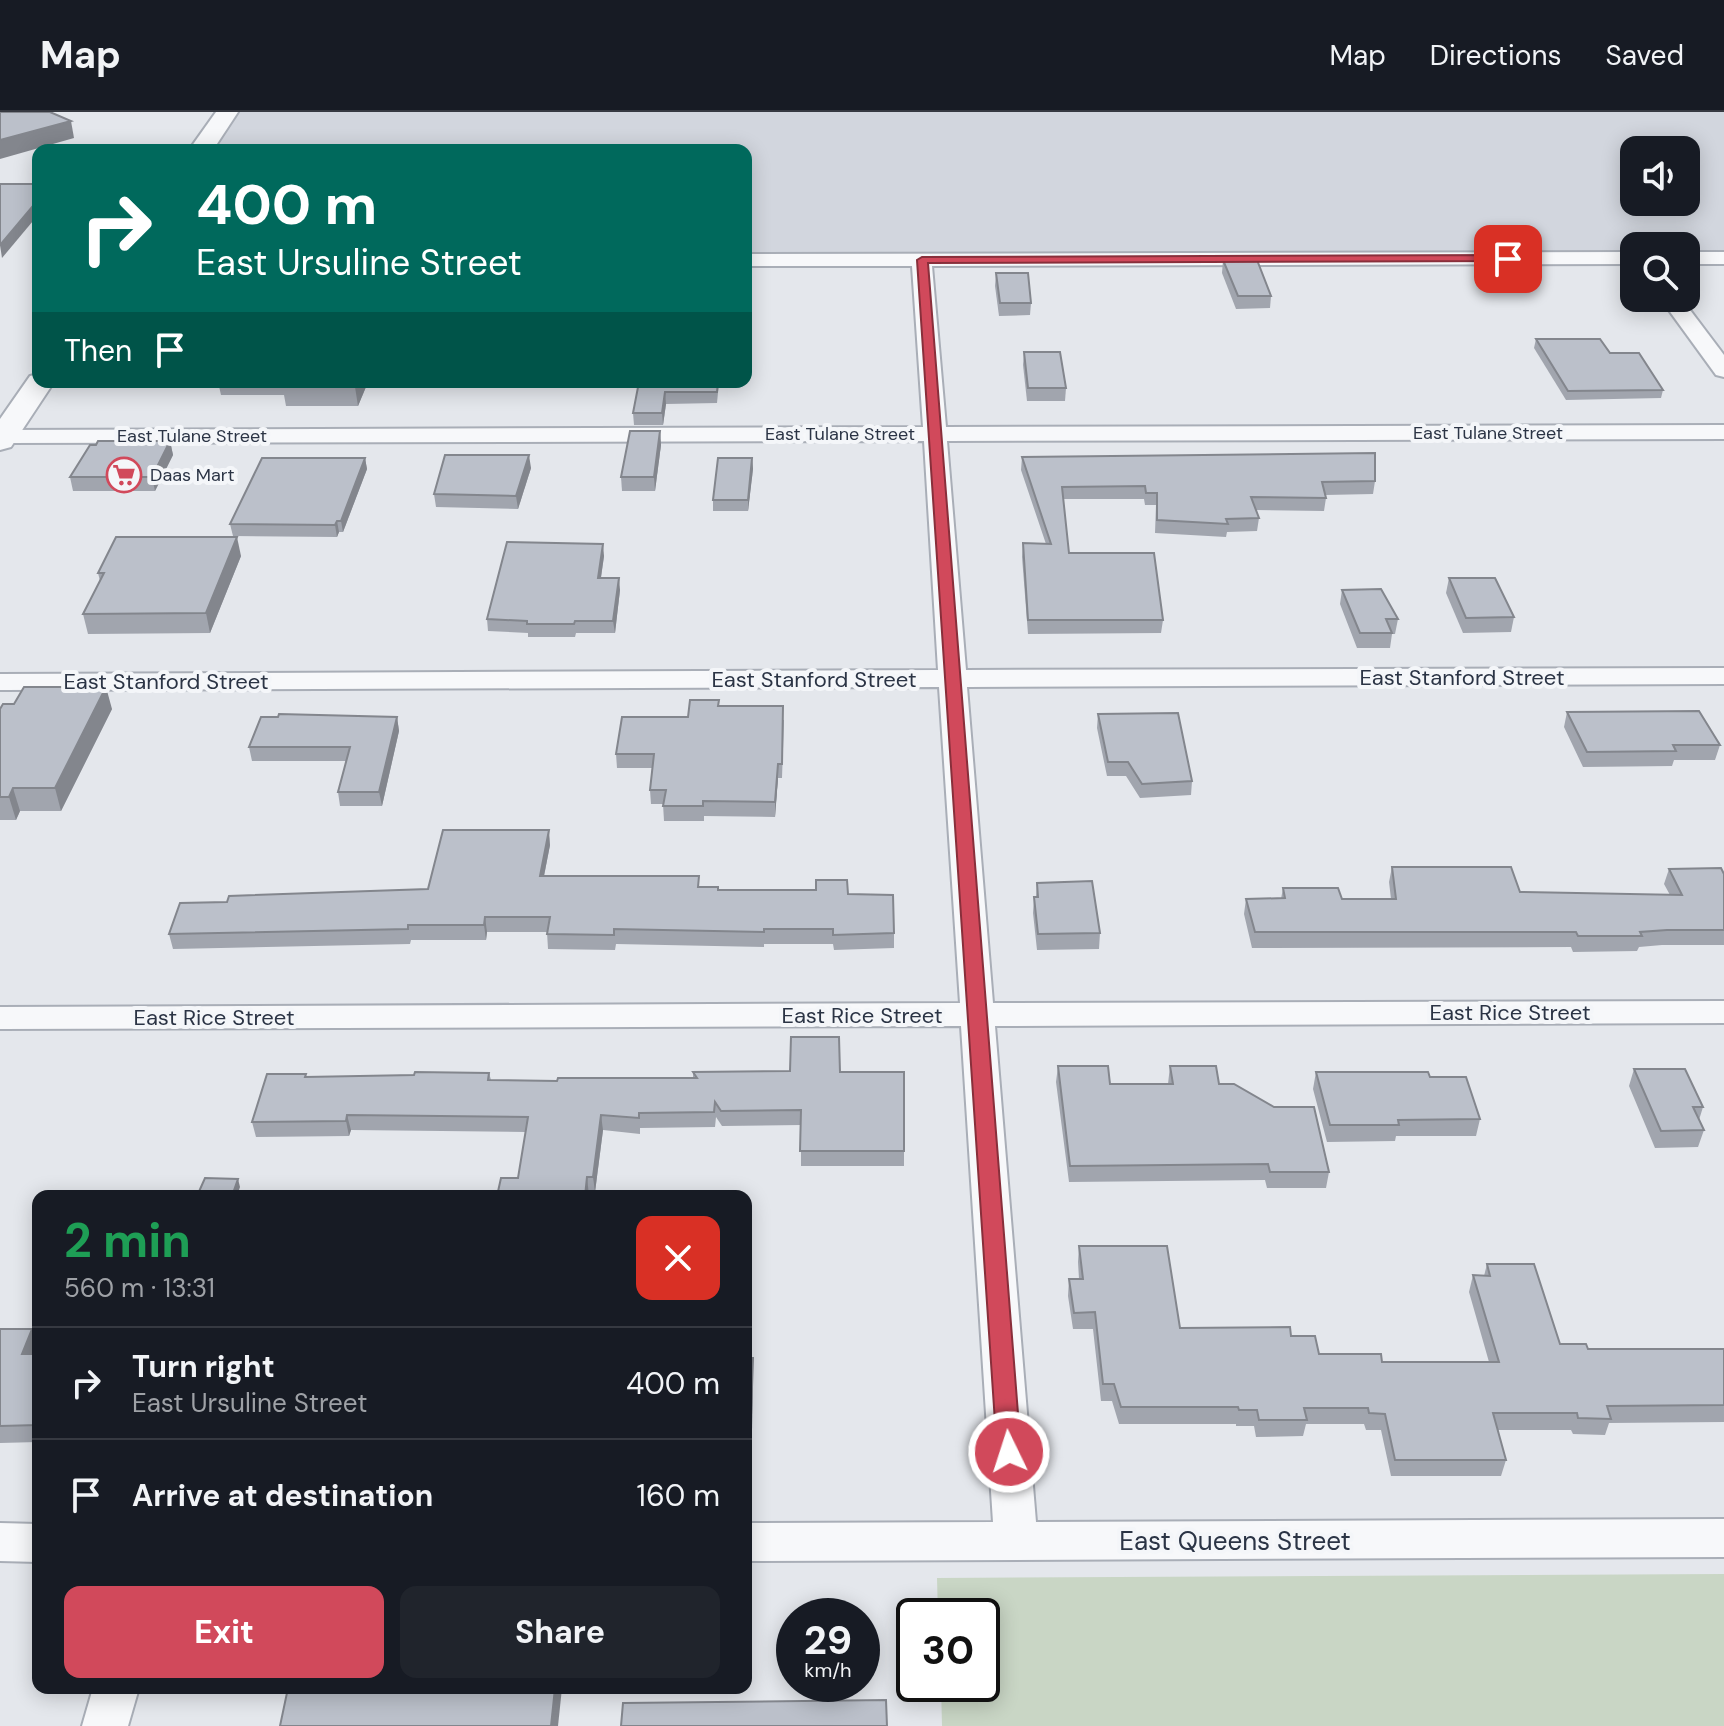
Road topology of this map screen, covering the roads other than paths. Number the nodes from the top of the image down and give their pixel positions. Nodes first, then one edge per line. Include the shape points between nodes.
1 (227, 112) edge
2 (205, 144) edge
3 (1620, 258) edge
4 (1700, 258) edge
5 (1724, 258) edge
6 (752, 260) edge
7 (922, 260) junction
8 (1680, 312) edge
9 (1724, 370) edge
10 (36, 388) edge
11 (1724, 432) edge
12 (935, 434) junction
13 (2, 439) edge
14 (1724, 676) edge
15 (953, 679) junction
16 (0, 682) edge
17 (1724, 1012) edge
18 (977, 1014) junction
19 (0, 1018) edge
20 (1724, 1538) edge
21 (0, 1542) edge
22 (752, 1542) edge
23 (1016, 1542) junction
24 (32, 1543) edge
25 (114, 1694) edge
26 (105, 1726) edge

1 - 2 street
3 - 7 street
4 - 5 street
6 - 7 street
7 - 12 street
8 - 9 street
10 - 13 street
11 - 12 street, East Tulane Street
12 - 13 street, East Tulane Street
12 - 15 street
14 - 15 street, East Stanford Street
15 - 16 street, East Stanford Street
15 - 18 street
17 - 18 street, East Rice Street
18 - 19 street, East Rice Street
18 - 23 street
20 - 23 street, East Queens Street
21 - 24 street
22 - 23 street, East Queens Street
25 - 26 street

